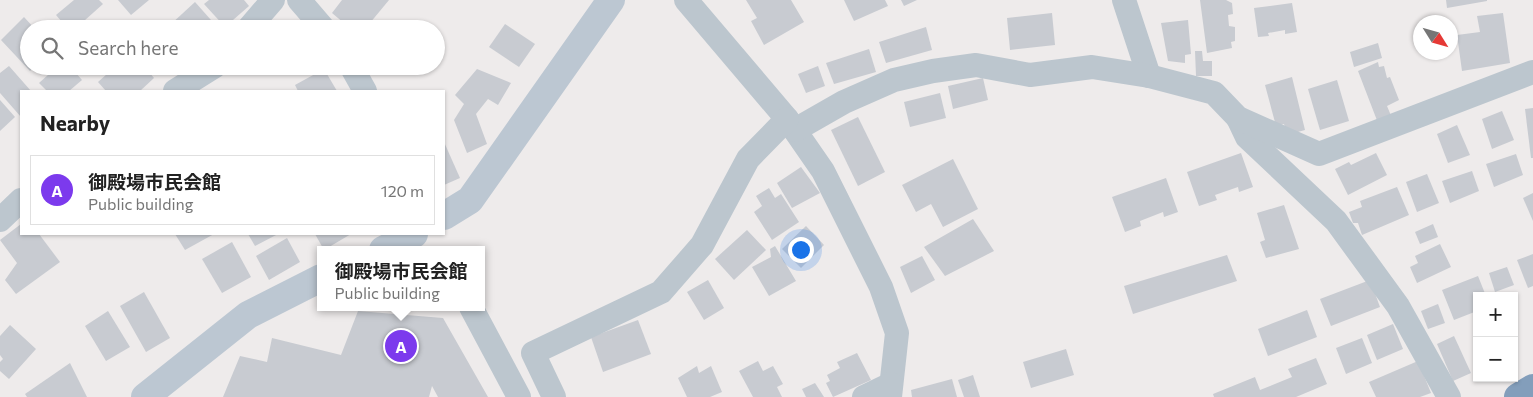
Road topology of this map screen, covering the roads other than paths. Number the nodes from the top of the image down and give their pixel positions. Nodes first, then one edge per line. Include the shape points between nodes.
1 (273, 0) edge
2 (299, 0) edge
3 (611, 0) edge
4 (686, 0) edge
5 (1124, 0) edge
6 (256, 20) edge
7 (316, 20) edge
8 (1533, 72) edge
9 (201, 75) edge
10 (356, 75) edge
11 (1149, 76) junction
12 (177, 90) edge
13 (364, 90) edge
14 (1238, 118) junction
15 (791, 125) junction
16 (20, 201) edge
17 (445, 215) edge
18 (0, 220) edge
19 (317, 280) edge
20 (473, 311) edge
21 (1533, 388) edge
22 (891, 391) edge
23 (145, 397) edge
24 (519, 397) edge
25 (554, 397) edge
26 (864, 397) edge
27 (1449, 397) edge
28 (1518, 397) edge

1 - 6 street
2 - 7 street
3 - 17 street via 470,200
4 - 15 street
5 - 11 street
8 - 14 street via 1319,154
9 - 12 street
10 - 13 street
11 - 14 street via 1214,93
11 - 15 street via 1092,67 1030,75 976,65 894,80
14 - 27 street via 1247,137 1336,221 1398,306
15 - 22 street via 823,171 881,287 897,333
15 - 25 street via 748,159 702,245 661,292 533,353
16 - 18 street
19 - 23 street via 248,315
20 - 24 street
21 - 28 highway
22 - 26 street

